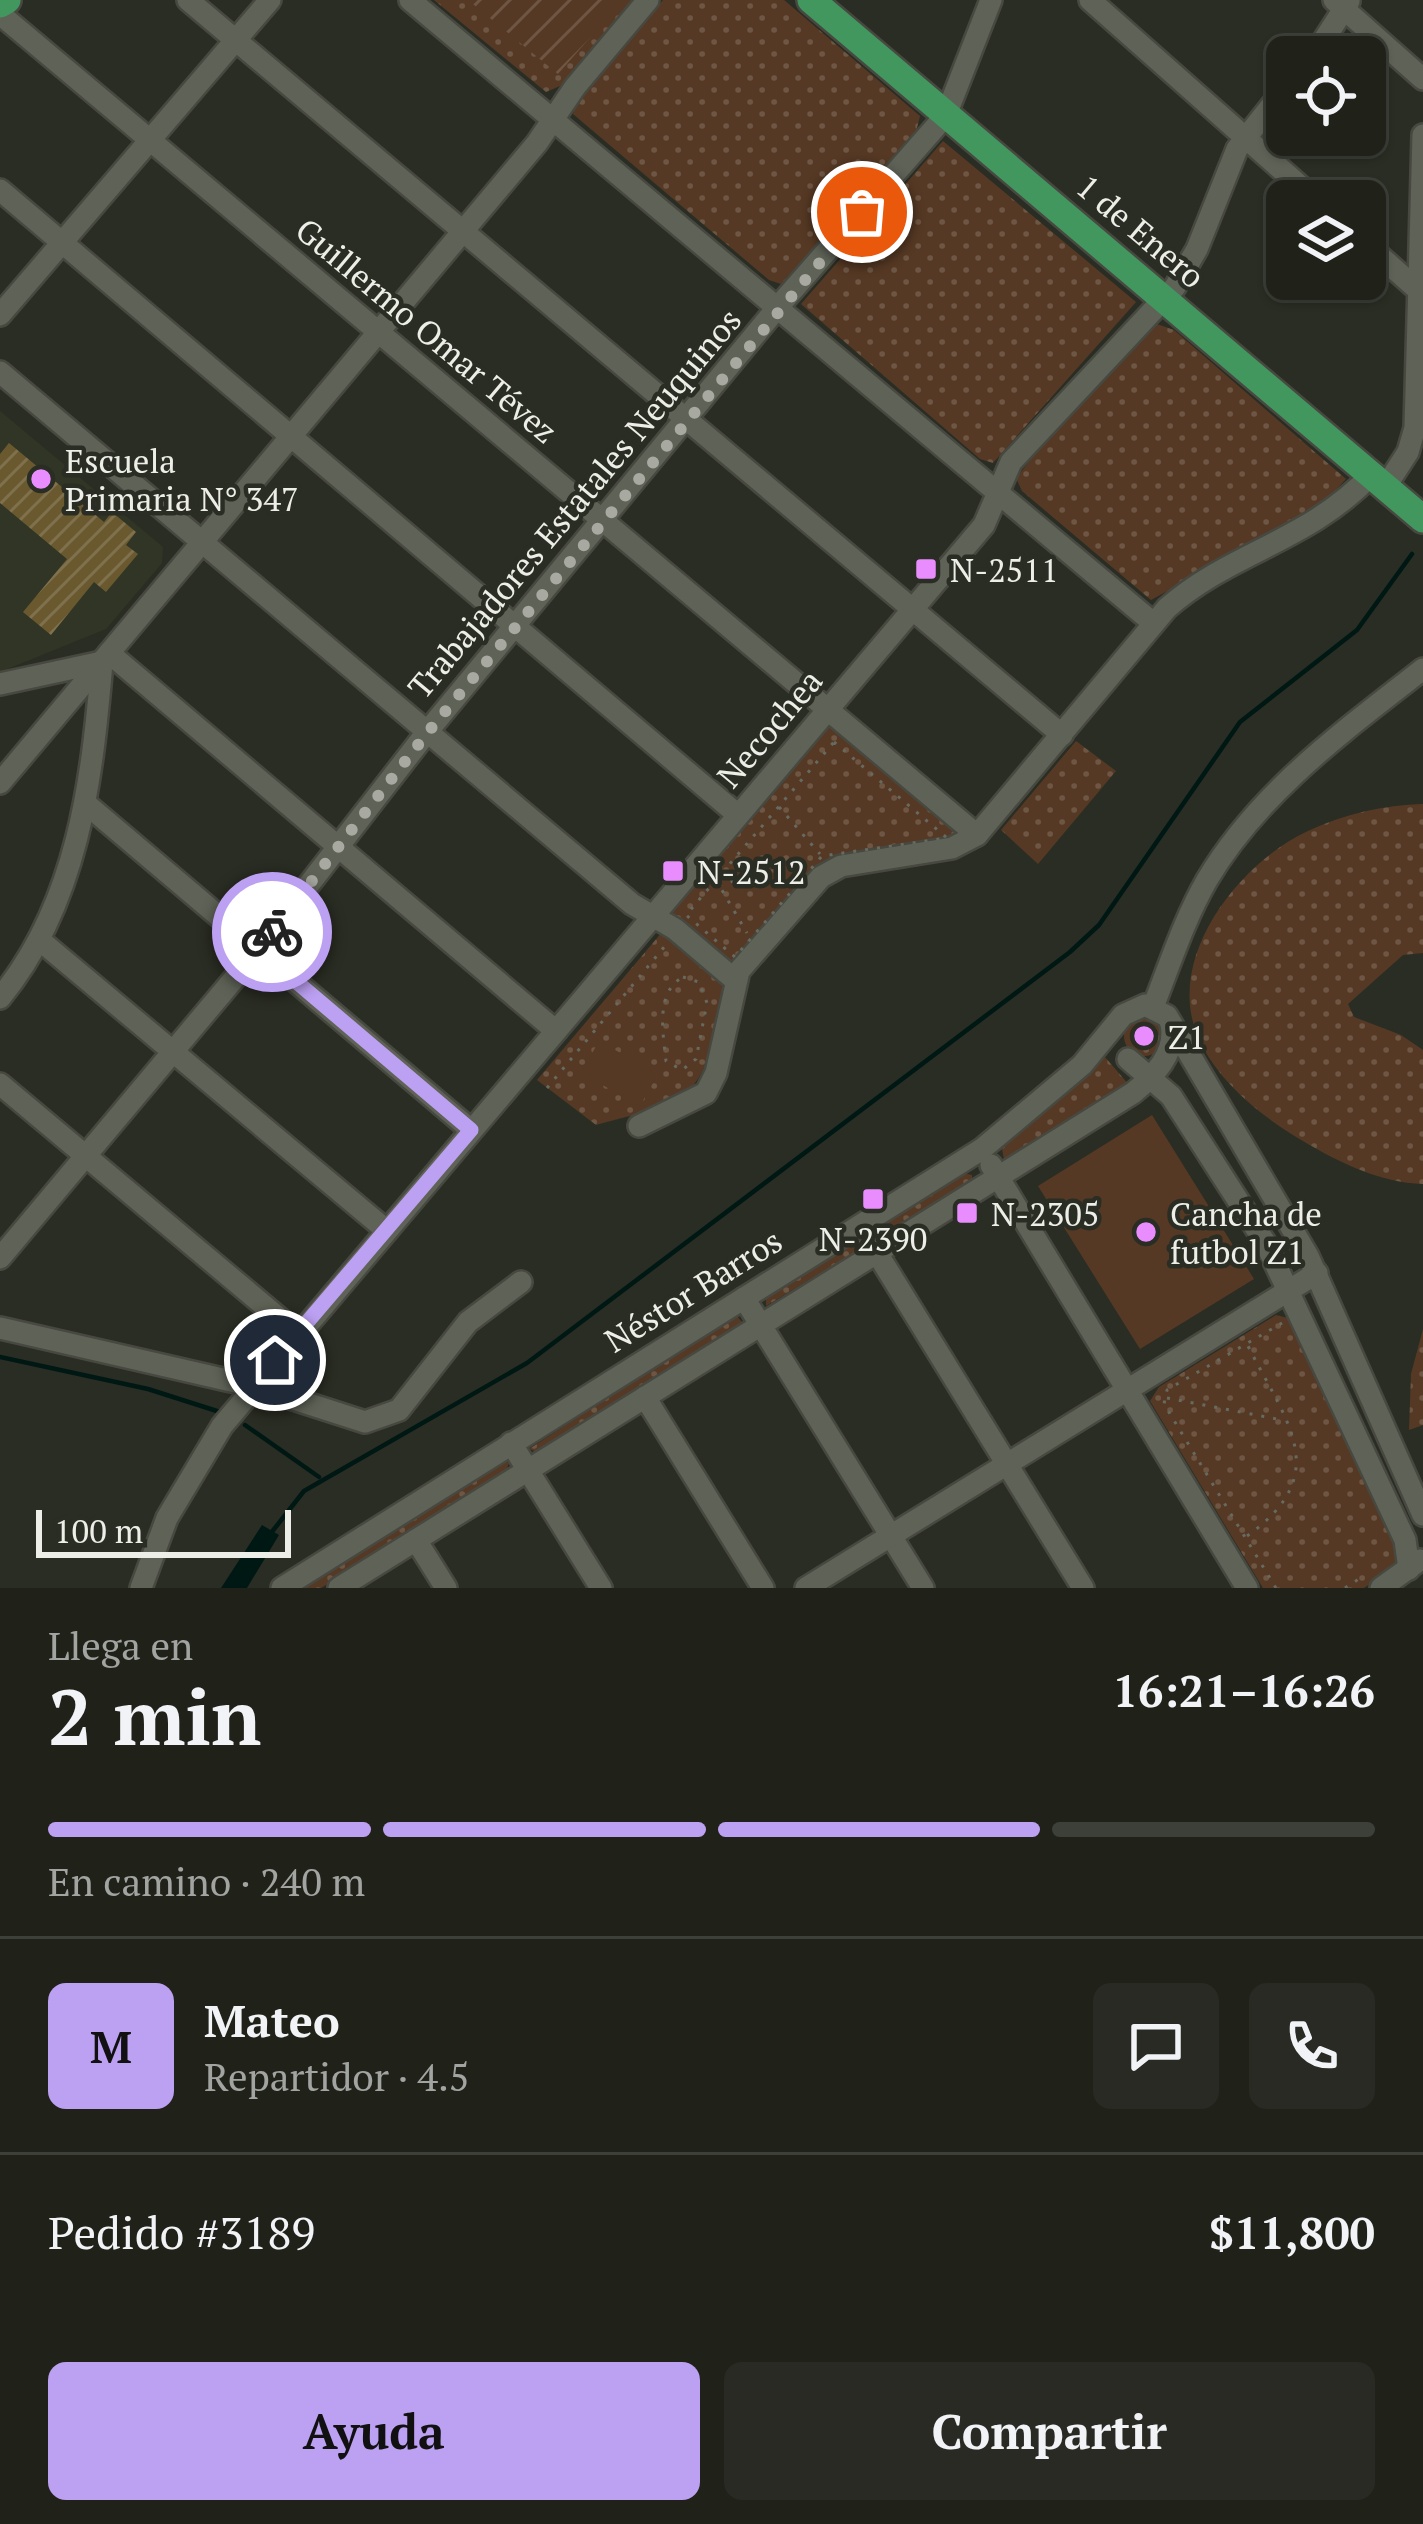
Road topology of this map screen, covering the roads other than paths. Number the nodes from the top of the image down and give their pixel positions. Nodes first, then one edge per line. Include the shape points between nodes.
1 (188, 0) edge
2 (270, 0) edge
3 (410, 0) edge
4 (648, 0) edge
5 (811, 0) edge
6 (991, 0) edge
7 (1090, 0) edge
8 (1343, 3) edge
9 (0, 14) edge
10 (1324, 36) edge
11 (236, 40) junction
12 (1423, 80) edge
13 (1266, 110) edge
14 (946, 115) junction
15 (553, 120) junction
16 (1423, 135) edge
17 (1244, 136) junction
18 (150, 140) junction
19 (1293, 180) edge
20 (0, 190) edge
21 (463, 231) junction
22 (62, 242) junction
23 (1386, 262) edge
24 (1418, 290) junction
25 (1166, 300) junction
26 (777, 308) junction
27 (0, 315) edge
28 (378, 332) junction
29 (0, 372) edge
30 (686, 418) junction
31 (291, 436) junction
32 (1379, 480) junction
33 (998, 493) junction
34 (1423, 519) edge
35 (602, 520) junction
36 (202, 542) junction
37 (913, 609) junction
38 (1152, 622) junction
39 (515, 626) junction
40 (105, 657) junction
41 (1423, 669) edge
42 (0, 684) edge
43 (827, 709) junction
44 (428, 732) junction
45 (1062, 734) junction
46 (0, 783) edge
47 (86, 803) junction
48 (738, 815) junction
49 (976, 835) junction
50 (339, 847) junction
51 (652, 916) junction
52 (42, 942) junction
53 (259, 950) junction
54 (735, 980) junction
55 (0, 998) edge
56 (1153, 1007) junction
57 (1118, 1022) junction
58 (1171, 1022) junction
59 (556, 1031) junction
60 (173, 1052) junction
61 (1168, 1052) junction
62 (1127, 1059) junction
63 (1152, 1076) junction
64 (0, 1084) edge
65 (639, 1126) dead end
66 (471, 1130) junction
67 (982, 1150) junction
68 (86, 1156) junction
69 (998, 1177) junction
70 (386, 1230) junction
71 (877, 1253) junction
72 (0, 1258) edge
73 (1317, 1273) junction
74 (520, 1282) dead end
75 (1290, 1290) junction
76 (744, 1298) junction
77 (761, 1325) junction
78 (0, 1328) edge
79 (298, 1334) junction
80 (253, 1386) junction
81 (1127, 1390) junction
82 (645, 1397) junction
83 (511, 1443) junction
84 (1007, 1464) junction
85 (528, 1471) junction
86 (1423, 1515) edge
87 (891, 1536) junction
88 (416, 1540) junction
89 (1397, 1575) edge
90 (141, 1588) edge
91 (282, 1588) edge
92 (339, 1588) edge
93 (446, 1588) edge
94 (602, 1588) edge
95 (764, 1588) edge
96 (806, 1588) edge
97 (923, 1588) edge
98 (1083, 1588) edge
99 (1247, 1588) edge

1 - 11 street
2 - 11 street
3 - 15 street
4 - 15 street
5 - 14 main road, 1 de Enero
6 - 14 street, Trabajadores Estatales Neuquinos
7 - 17 street
8 - 10 street
8 - 12 street
9 - 18 street, Guillermo Omar Tévez
11 - 18 street
11 - 21 street
13 - 17 street, Necochea
14 - 25 main road, 1 de Enero
14 - 26 street, Trabajadores Estatales Neuquinos
15 - 21 street
15 - 26 street
16 - 24 street
17 - 19 street
17 - 25 street, Necochea via 1191,262
18 - 22 street
18 - 28 street, Guillermo Omar Tévez
20 - 22 street
21 - 28 street
21 - 30 street
22 - 27 street
22 - 31 street
23 - 24 street
24 - 32 street via 1412,445
25 - 32 main road, 1 de Enero
25 - 33 street, Necochea via 1011,462
26 - 30 street, Trabajadores Estatales Neuquinos
26 - 33 street
28 - 31 street
28 - 35 street, Guillermo Omar Tévez
29 - 36 street
30 - 35 street, Trabajadores Estatales Neuquinos
30 - 37 street
31 - 36 street
31 - 39 street
32 - 34 main road, 1 de Enero
32 - 38 street via 1325,518 1205,580
33 - 37 street, Necochea via 989,518
33 - 38 street
35 - 39 street, Trabajadores Estatales Neuquinos
35 - 43 street, Guillermo Omar Tévez
36 - 40 street
36 - 44 street
37 - 43 street, Necochea
37 - 45 street
38 - 45 street
39 - 44 street, Trabajadores Estatales Neuquinos
39 - 48 street
40 - 42 street
40 - 46 street
40 - 47 street
40 - 50 street
41 - 56 street via 1323,749 1242,831 1201,891
43 - 48 street, Necochea
43 - 49 street, Guillermo Omar Tévez
44 - 50 street, Trabajadores Estatales Neuquinos
44 - 51 street
45 - 49 street
47 - 52 street
47 - 53 street
48 - 51 street, Necochea
49 - 54 street via 944,850 833,868
50 - 53 street, Trabajadores Estatales Neuquinos
50 - 59 street
51 - 54 street
51 - 59 street, Necochea
52 - 55 street
52 - 60 street
53 - 60 street, Trabajadores Estatales Neuquinos
53 - 66 street
54 - 65 street via 710,1088
56 - 57 street, Néstor Barros via 1137,1006
56 - 58 street
57 - 62 street via 1115,1038
57 - 67 street, Néstor Barros via 1082,1065
58 - 61 street, Néstor Barros
58 - 73 street
59 - 66 street, Necochea
60 - 68 street, Trabajadores Estatales Neuquinos
60 - 70 street
61 - 62 street via 1149,1064
61 - 63 street, Néstor Barros
62 - 63 street
63 - 69 street, Néstor Barros
63 - 75 street
64 - 68 street
66 - 70 street, Necochea
67 - 69 street
67 - 76 street, Néstor Barros
68 - 72 street, Trabajadores Estatales Neuquinos
68 - 79 street
69 - 71 street, Néstor Barros
69 - 81 street
70 - 79 street, Necochea
71 - 77 street, Néstor Barros
71 - 84 street
73 - 75 street
73 - 86 street
74 - 80 street via 468,1322 399,1410 365,1422
75 - 81 street
75 - 89 street via 1406,1540
76 - 77 street
76 - 83 street, Néstor Barros
77 - 82 street, Néstor Barros
77 - 87 street
78 - 80 street
79 - 80 street, Necochea
80 - 90 street, Necochea via 184,1486
81 - 84 street
81 - 99 street
82 - 85 street, Néstor Barros
82 - 95 street
83 - 85 street
83 - 91 street, Néstor Barros
84 - 87 street
84 - 98 street
85 - 88 street, Néstor Barros
85 - 94 street
87 - 96 street
87 - 97 street
88 - 92 street, Néstor Barros
88 - 93 street

